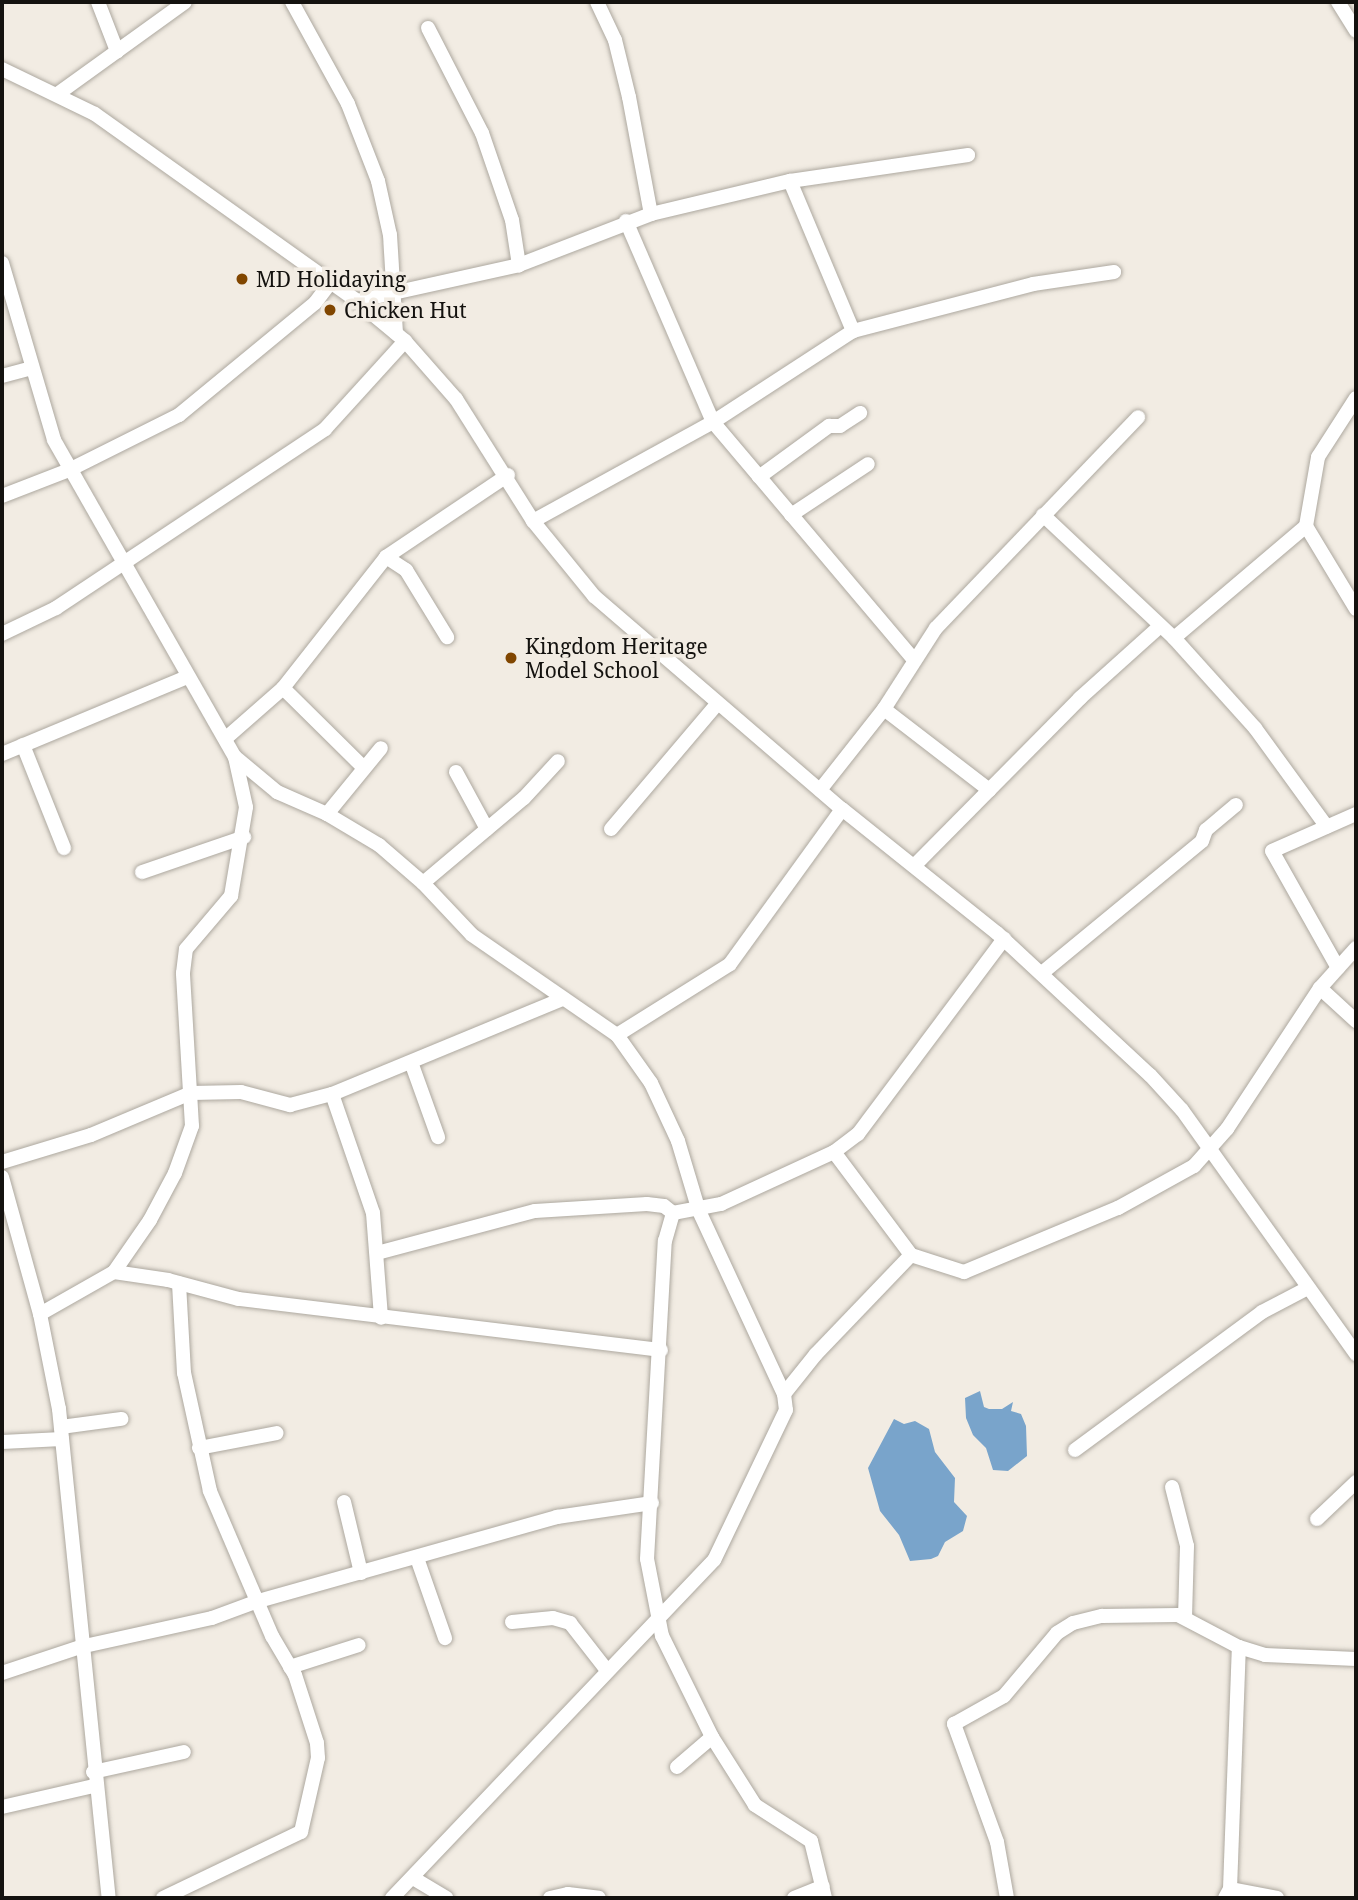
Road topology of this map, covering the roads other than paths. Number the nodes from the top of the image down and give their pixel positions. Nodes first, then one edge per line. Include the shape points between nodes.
1 (98, 2) edge
2 (185, 2) edge
3 (292, 2) edge
4 (597, 2) edge
5 (1338, 2) edge
6 (428, 28) dead end
7 (1356, 31) edge
8 (117, 51) junction
9 (2, 69) edge
10 (59, 93) junction
11 (968, 155) dead end
12 (790, 181) junction
13 (651, 214) junction
14 (626, 221) junction
15 (2, 263) edge
16 (519, 265) junction
17 (1114, 272) dead end
18 (331, 282) junction
19 (393, 294) junction
20 (358, 302) junction
21 (853, 331) junction
22 (400, 337) junction
23 (31, 368) junction
24 (2, 376) edge
25 (1354, 405) edge
26 (860, 413) dead end
27 (1138, 417) dead end
28 (713, 422) junction
29 (868, 464) dead end
30 (69, 470) junction
31 (508, 475) junction
32 (759, 477) junction
33 (2, 496) edge
34 (1043, 514) junction
35 (791, 515) junction
36 (533, 521) junction
37 (1306, 526) junction
38 (386, 557) junction
39 (125, 562) junction
40 (1356, 576) edge
41 (1342, 582) junction
42 (1356, 609) edge
43 (1159, 628) junction
44 (2, 634) edge
45 (447, 636) dead end
46 (1174, 638) junction
47 (913, 659) junction
48 (187, 677) junction
49 (283, 688) junction
50 (717, 704) junction
51 (884, 709) junction
52 (225, 739) junction
53 (23, 746) junction
54 (381, 748) dead end
55 (2, 754) edge
56 (236, 757) junction
57 (558, 761) dead end
58 (363, 768) junction
59 (456, 772) dead end
60 (820, 790) junction
61 (989, 790) junction
62 (1236, 805) dead end
63 (842, 809) junction
64 (327, 814) junction
65 (1356, 814) edge
66 (1327, 827) junction
67 (611, 828) dead end
68 (486, 829) junction
69 (244, 838) junction
70 (64, 848) dead end
71 (915, 865) junction
72 (142, 873) dead end
73 (423, 883) junction
74 (1003, 939) junction
75 (1356, 948) edge
76 (1338, 968) junction
77 (1042, 973) junction
78 (1320, 988) junction
79 (564, 999) junction
80 (1356, 1021) edge
81 (617, 1035) junction
82 (411, 1062) junction
83 (191, 1093) junction
84 (332, 1094) junction
85 (438, 1137) dead end
86 (1211, 1149) junction
87 (834, 1152) junction
88 (2, 1162) edge
89 (2, 1177) edge
90 (699, 1211) junction
91 (673, 1213) junction
92 (377, 1254) junction
93 (911, 1255) junction
94 (114, 1272) junction
95 (179, 1283) junction
96 (1308, 1288) junction
97 (40, 1314) junction
98 (381, 1318) junction
99 (661, 1350) junction
100 (1356, 1354) edge
101 (785, 1394) junction
102 (121, 1419) dead end
103 (62, 1433) junction
104 (277, 1433) dead end
105 (2, 1442) edge
106 (199, 1448) junction
107 (1075, 1450) dead end
108 (1356, 1483) edge
109 (1172, 1487) dead end
110 (344, 1502) dead end
111 (652, 1503) junction
112 (1317, 1519) dead end
113 (417, 1558) junction
114 (361, 1573) junction
115 (258, 1601) junction
116 (659, 1617) junction
117 (1185, 1618) junction
118 (512, 1622) dead end
119 (445, 1638) dead end
120 (359, 1645) dead end
121 (80, 1647) junction
122 (1239, 1647) junction
123 (1356, 1659) edge
124 (290, 1667) junction
125 (606, 1669) junction
126 (2, 1673) edge
127 (712, 1737) junction
128 (184, 1752) dead end
129 (677, 1766) dead end
130 (94, 1779) junction
131 (2, 1807) edge
132 (413, 1878) junction
133 (824, 1892) edge
134 (1228, 1894) edge
135 (109, 1898) edge
136 (163, 1898) edge
137 (392, 1898) edge
138 (446, 1898) edge
139 (550, 1898) edge
140 (599, 1898) edge
141 (794, 1898) edge
142 (1007, 1898) edge
143 (1278, 1898) edge

1 - 8 street
2 - 8 street
3 - 19 street via 348,104 378,181 390,235
4 - 13 street via 615,40
5 - 7 street
6 - 16 street via 482,133 512,219
8 - 10 street
9 - 10 street
10 - 18 street via 138,143
11 - 12 street
12 - 13 street
12 - 21 street
13 - 14 street
14 - 16 street
14 - 28 street
15 - 23 street
16 - 19 street
17 - 21 street via 1033,284
18 - 20 street
18 - 30 street via 316,303 179,415
19 - 20 street
19 - 22 street
20 - 22 street
21 - 28 street
22 - 31 street via 456,399
22 - 39 street via 325,429
23 - 24 street
23 - 30 street via 54,440
25 - 37 street via 1318,457
26 - 32 street via 840,426 829,426
27 - 34 street
28 - 32 street
28 - 36 street
29 - 35 street
30 - 33 street
30 - 39 street
31 - 36 street
31 - 38 street
32 - 35 street
34 - 43 street
34 - 47 street via 936,628
35 - 47 street
36 - 50 street via 594,596
37 - 41 street
37 - 46 street
38 - 45 street via 414,582
38 - 49 street
39 - 44 street via 56,608
39 - 48 street
40 - 41 street
41 - 42 street
43 - 46 street
43 - 61 street via 1080,698
46 - 66 street via 1255,729
47 - 51 street
48 - 52 street
48 - 53 street
49 - 52 street
49 - 58 street
50 - 60 street
50 - 67 street
51 - 60 street
51 - 61 street
52 - 56 street
53 - 55 street
53 - 70 street
54 - 58 street
56 - 64 street via 277,792
56 - 69 street via 246,807
57 - 68 street via 524,798
58 - 64 street
59 - 68 street
60 - 63 street
61 - 71 street
62 - 77 street via 1206,830 1202,841
63 - 71 street
63 - 81 street via 730,964
64 - 73 street via 379,845
65 - 66 street
66 - 76 street via 1272,851
68 - 73 street
69 - 72 street
69 - 83 street via 231,896 186,949 183,973
71 - 74 street
73 - 79 street via 472,935
74 - 77 street
74 - 87 street via 876,1115
75 - 76 street
76 - 78 street
77 - 86 street via 1150,1074
78 - 80 street
78 - 86 street
79 - 81 street
79 - 82 street
81 - 90 street via 651,1083 678,1142
82 - 84 street
82 - 85 street
83 - 84 street via 241,1092 290,1105
83 - 88 street via 91,1135
83 - 94 street via 192,1126 175,1173
84 - 92 street via 368,1195
86 - 93 street via 1194,1166 1146,1195 964,1272
86 - 96 street
87 - 90 street
87 - 93 street
89 - 97 street
90 - 91 street
90 - 101 street
91 - 92 street via 664,1206 647,1204 535,1210
91 - 99 street via 665,1241
92 - 98 street
93 - 101 street via 816,1354
94 - 95 street
94 - 97 street
95 - 98 street via 239,1299
95 - 106 street via 184,1373
96 - 100 street
96 - 107 street via 1233,1333
97 - 103 street
98 - 99 street
99 - 111 street
101 - 116 street via 786,1410 714,1560
102 - 103 street
103 - 105 street
103 - 121 street
104 - 106 street
106 - 115 street via 210,1492
108 - 112 street
109 - 117 street via 1187,1546
110 - 114 street
111 - 113 street via 557,1517
111 - 116 street via 647,1559
113 - 114 street
113 - 119 street
114 - 115 street
115 - 121 street via 212,1618
115 - 124 street
116 - 125 street
116 - 127 street via 662,1636
117 - 122 street
117 - 142 street via 1102,1616 1073,1623 1057,1633 1004,1696 954,1724 997,1842
118 - 125 street via 553,1618 570,1623
120 - 124 street
121 - 126 street
121 - 130 street
122 - 123 street via 1265,1655
122 - 134 street
124 - 136 street via 317,1743 301,1832
125 - 132 street
127 - 129 street
127 - 133 street via 755,1805 811,1841
128 - 130 street
130 - 131 street
130 - 135 street
132 - 137 street
132 - 138 street
133 - 141 street
134 - 143 street
139 - 140 street via 568,1894

